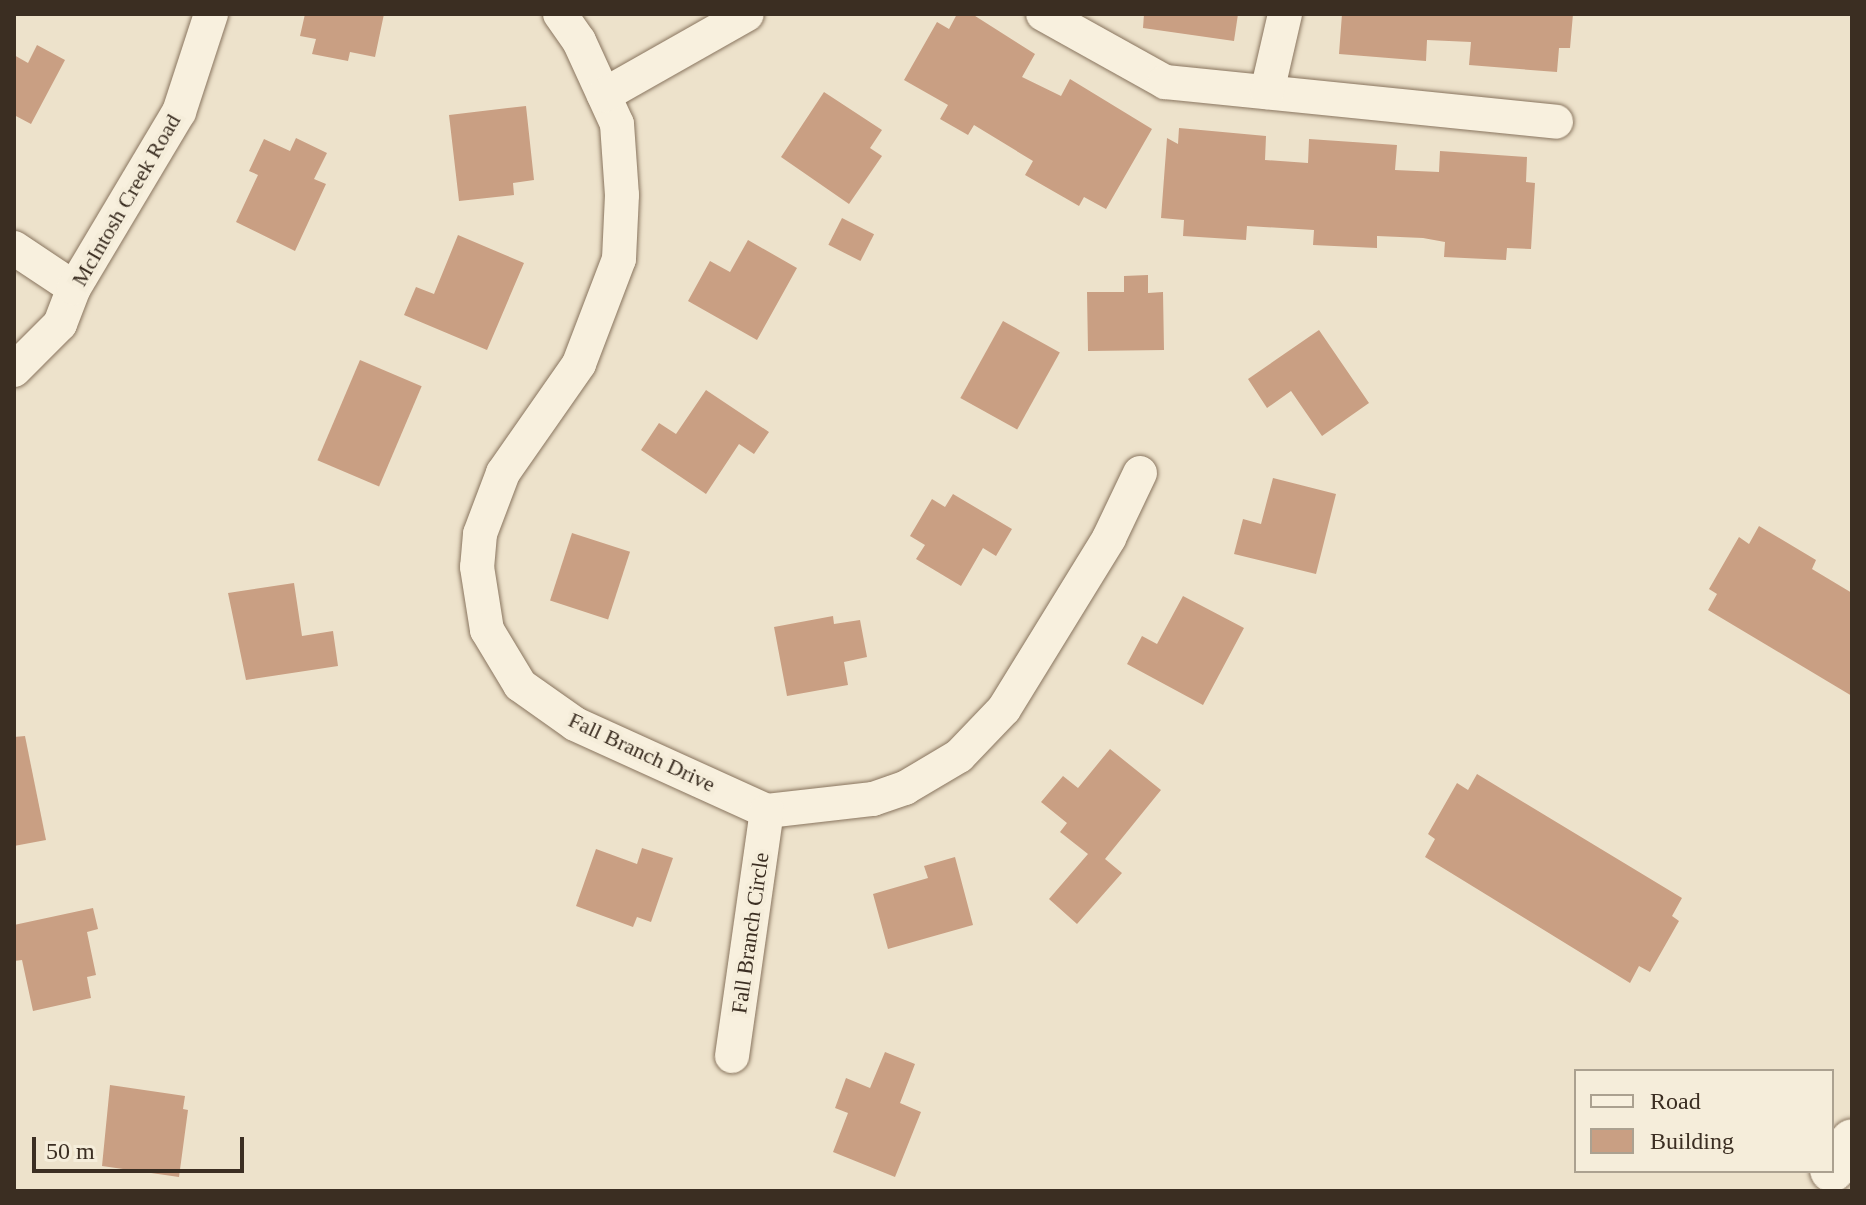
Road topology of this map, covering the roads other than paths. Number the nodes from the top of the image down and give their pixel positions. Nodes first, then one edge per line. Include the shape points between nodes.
1 (211, 14) edge
2 (560, 14) edge
3 (747, 14) edge
4 (1043, 14) edge
5 (1285, 14) edge
6 (1267, 92) junction
7 (604, 95) junction
8 (1556, 122) dead end
9 (14, 248) edge
10 (74, 288) junction
11 (14, 370) edge
12 (1140, 473) dead end
13 (767, 811) junction
14 (732, 1056) dead end
15 (1852, 1141) edge
16 (1834, 1167) edge
17 (1830, 1173) edge
18 (1817, 1191) edge

1 - 10 street, McIntosh Creek Road via 179,112
2 - 7 street, Fall Branch Drive
3 - 7 street
4 - 6 street via 1165,82
5 - 6 street
6 - 8 street
7 - 13 street, Fall Branch Drive via 617,124 619,259 579,364 503,473 489,502 477,567 487,630 520,685 575,724
9 - 10 street
10 - 11 street, McIntosh Creek Road via 60,324
12 - 13 street via 1109,538 1004,709 959,756 905,788 873,799
13 - 14 street, Fall Branch Circle
15 - 16 street
17 - 18 street

